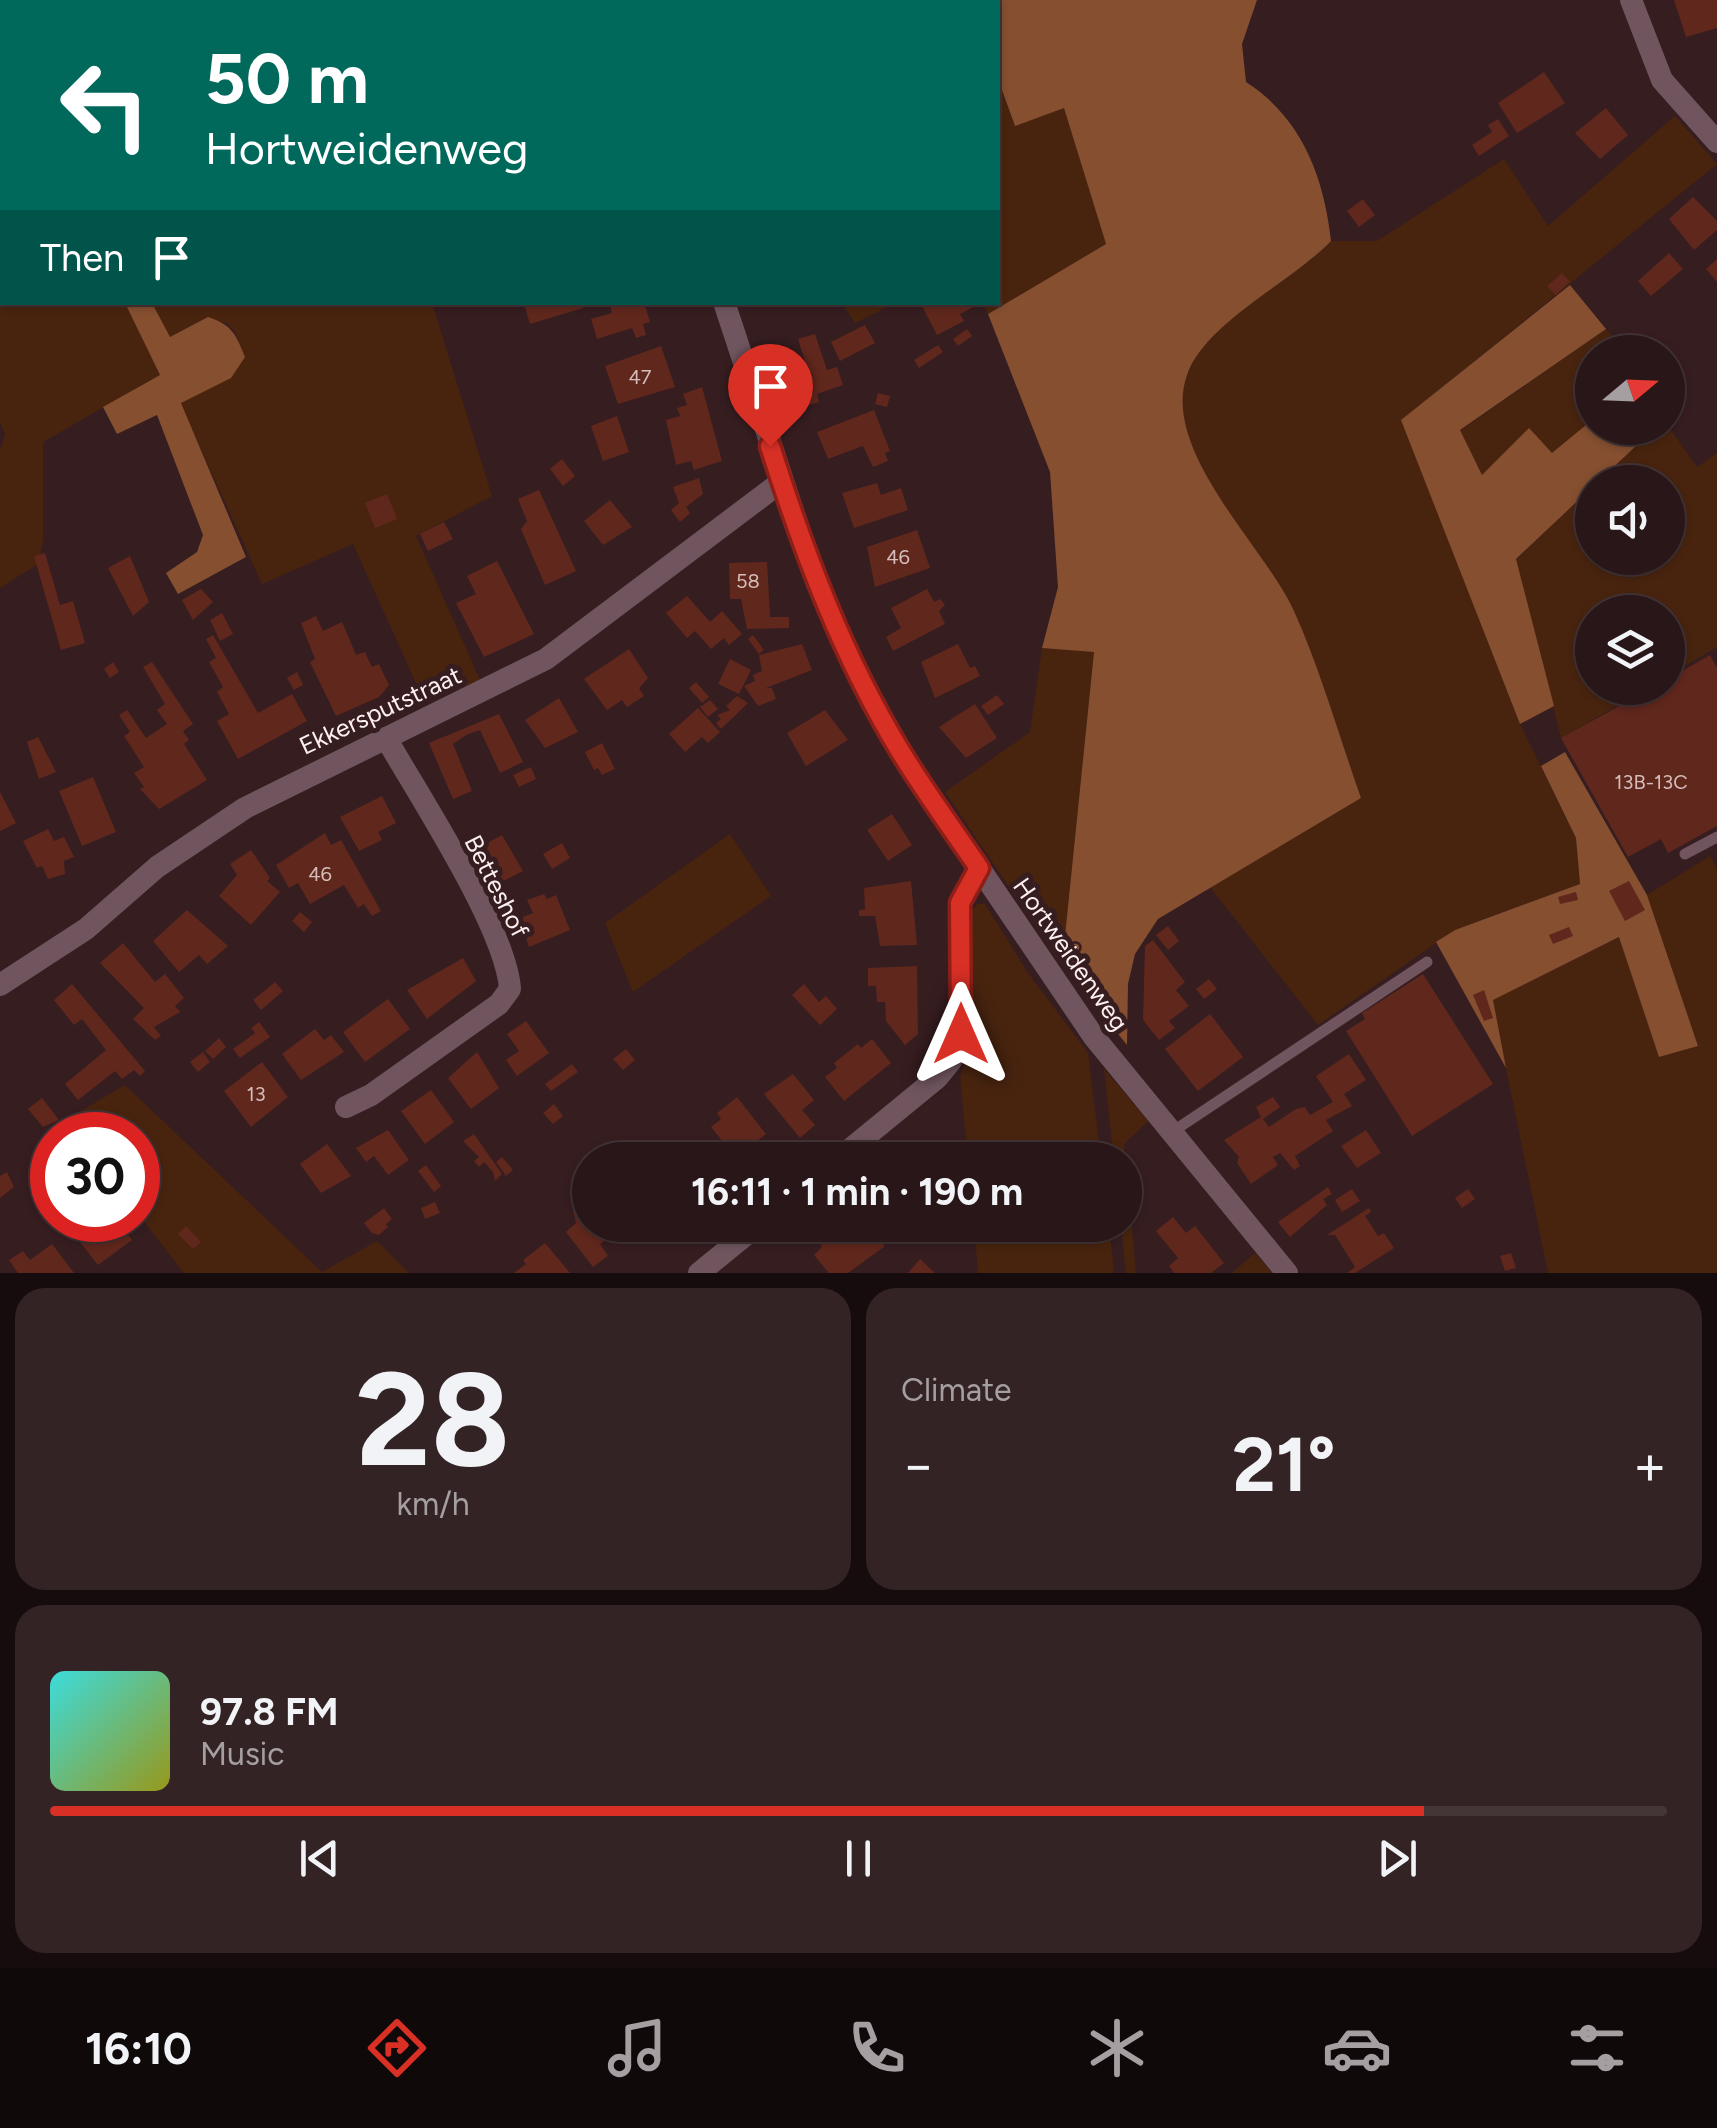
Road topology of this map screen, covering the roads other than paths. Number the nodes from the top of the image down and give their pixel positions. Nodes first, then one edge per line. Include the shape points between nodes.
1 (1631, 0) edge
2 (1717, 142) edge
3 (725, 305) edge
4 (781, 482) junction
5 (386, 738) junction
6 (1717, 837) edge
7 (1685, 854) dead end
8 (979, 868) junction
9 (1427, 962) dead end
10 (0, 986) edge
11 (346, 1107) dead end
12 (1169, 1134) junction
13 (859, 1142) edge
14 (737, 1242) edge
15 (699, 1273) edge
16 (1287, 1273) edge

1 - 2 street via 1662,80
3 - 4 street, Hortweidenweg
4 - 5 street, Ekkersputstraat via 546,659
4 - 8 street, Hortweidenweg via 853,664 902,754
5 - 10 street, Ekkersputstraat via 200,835 86,930
5 - 11 street, Betteshof via 486,918 510,989 499,1004
6 - 7 lane
8 - 12 street, Hortweidenweg
8 - 13 street via 960,903 956,1051 937,1078
9 - 12 lane
12 - 16 street, Hortweidenweg
14 - 15 street

